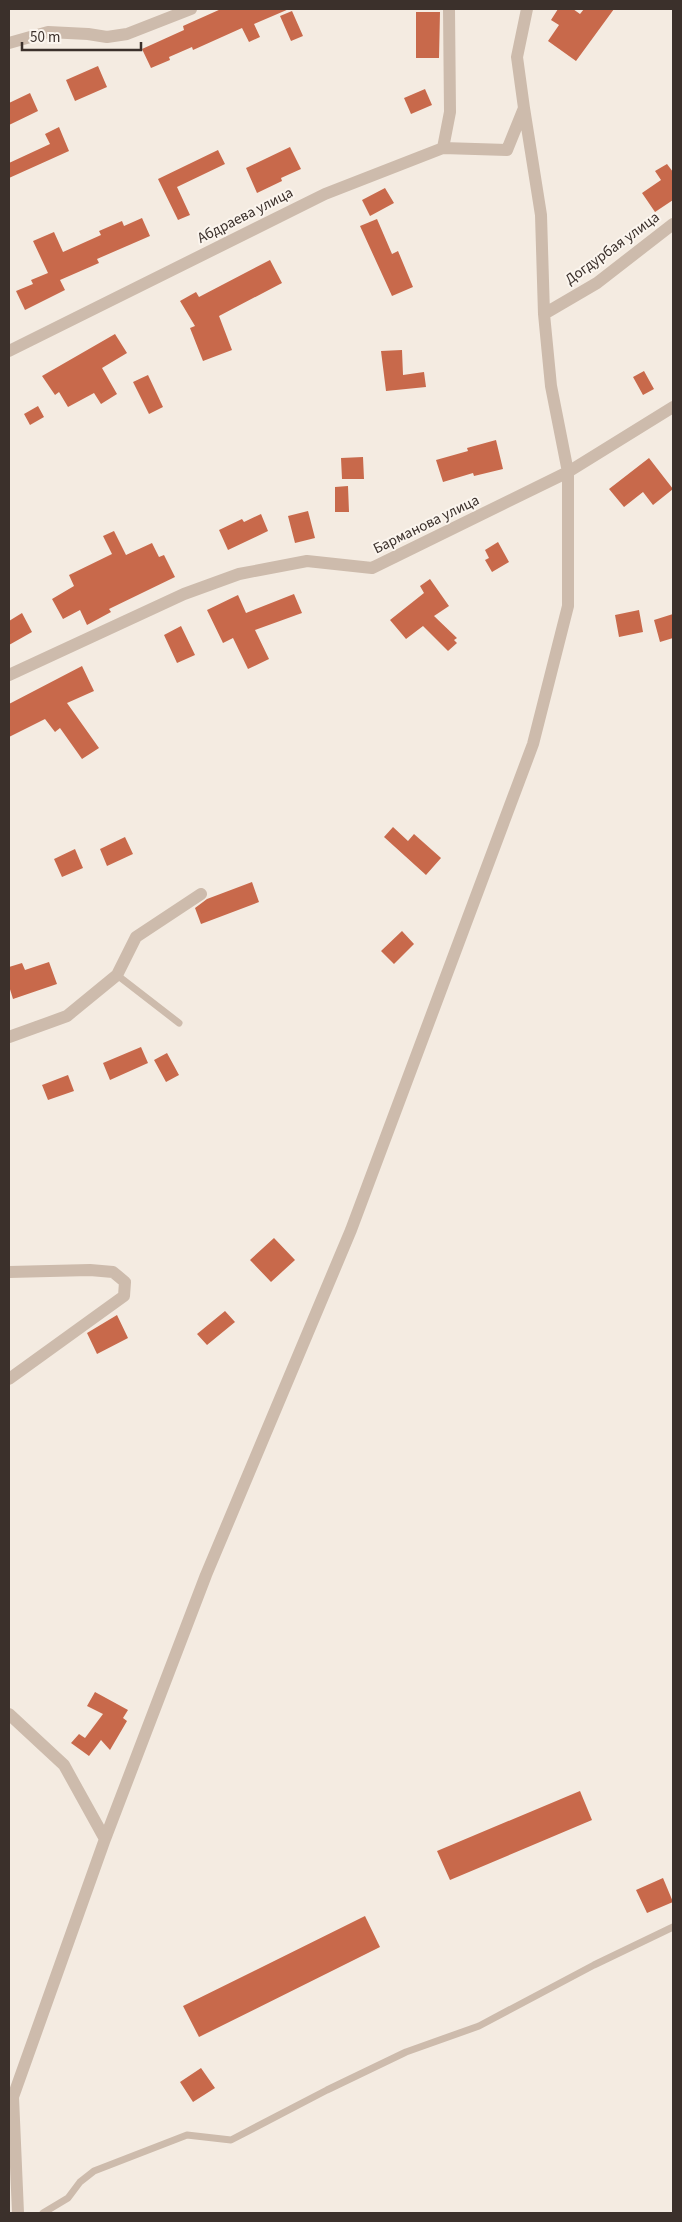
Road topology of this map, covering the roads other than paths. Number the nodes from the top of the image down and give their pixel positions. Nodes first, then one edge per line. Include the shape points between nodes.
1 (191, 9) edge
2 (449, 9) edge
3 (527, 9) edge
4 (9, 43) edge
5 (524, 108) junction
6 (442, 148) junction
7 (673, 224) edge
8 (544, 314) junction
9 (9, 351) edge
10 (673, 407) edge
11 (568, 472) junction
12 (9, 675) edge
13 (201, 894) dead end
14 (117, 975) junction
15 (179, 1023) dead end
16 (9, 1037) edge
17 (9, 1272) edge
18 (9, 1379) edge
19 (9, 1714) edge
20 (104, 1839) junction
21 (673, 1927) edge
22 (18, 2213) edge
23 (43, 2213) edge

1 - 4 street via 127,34 107,37 48,32
2 - 6 street via 450,112
3 - 5 street via 517,57
5 - 6 street, Абдраева улица via 507,150
5 - 8 street via 541,215
6 - 9 street, Абдраева улица via 325,194
7 - 8 street, Догдурбая улица via 597,283
8 - 11 street via 551,386
10 - 11 street, Барманова улица
11 - 12 street, Барманова улица via 372,568 307,561 239,574 184,594
11 - 20 street via 568,606 533,744 351,1230 206,1575
13 - 14 street via 136,937
14 - 15 lane
14 - 16 street via 67,1016
17 - 18 street via 90,1270 113,1272 125,1282 124,1296
19 - 20 street via 64,1765
20 - 22 street via 13,2097
21 - 23 lane via 479,2026 406,2052 231,2140 187,2135 94,2171 68,2198

